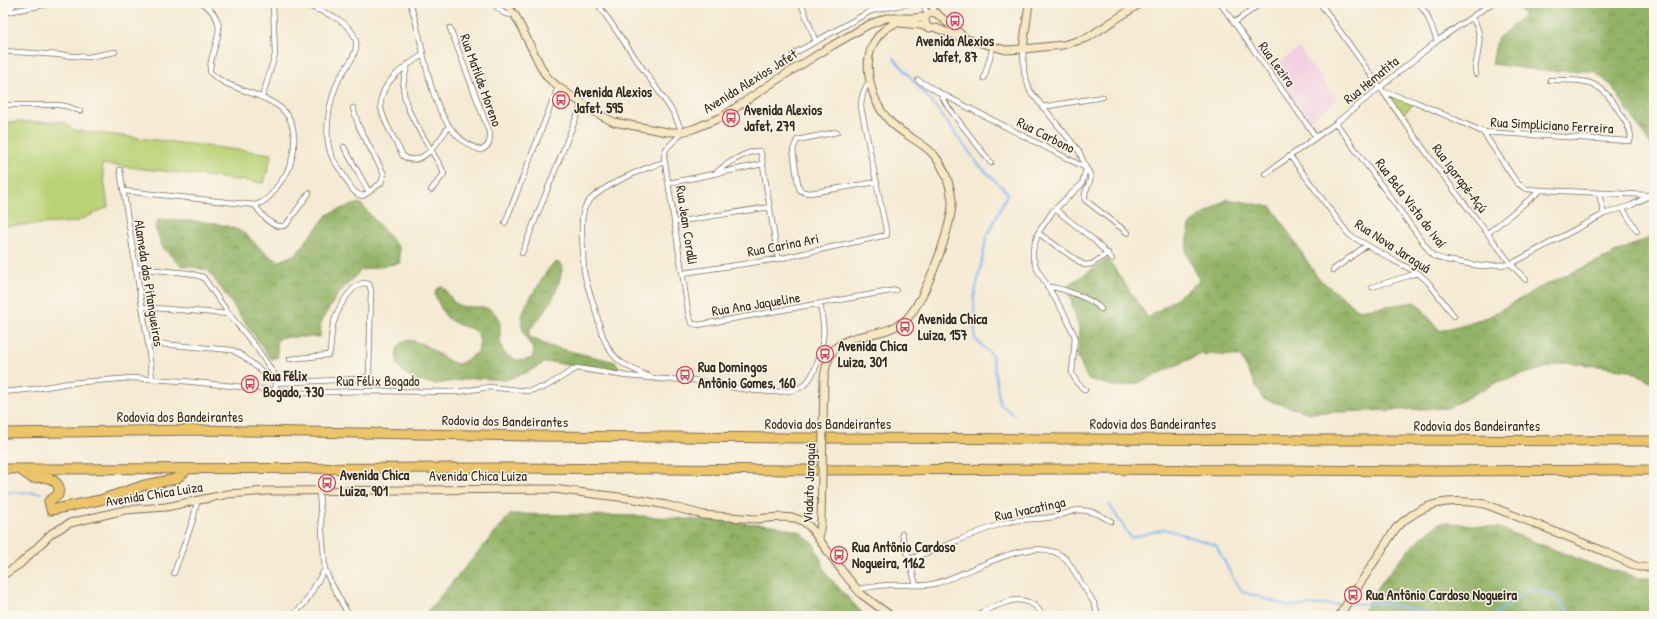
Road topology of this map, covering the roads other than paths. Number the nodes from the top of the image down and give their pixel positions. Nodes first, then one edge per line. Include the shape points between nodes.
1 (17, 3) edge
2 (54, 3) edge
3 (202, 3) edge
4 (273, 3) edge
5 (301, 3) edge
6 (410, 3) edge
7 (492, 3) edge
8 (504, 3) edge
9 (597, 3) edge
10 (801, 3) edge
11 (911, 3) edge
12 (923, 3) edge
13 (930, 3) edge
14 (1028, 3) edge
15 (1140, 3) edge
16 (1220, 3) edge
17 (1261, 3) edge
18 (1320, 3) edge
19 (1419, 3) edge
20 (1492, 3) edge
21 (47, 4) edge
22 (3, 13) edge
23 (515, 15) junction
24 (938, 15) junction
25 (926, 16) junction
26 (911, 18) junction
27 (1472, 18) junction
28 (876, 22) junction
29 (1234, 23) junction
30 (894, 24) junction
31 (927, 26) junction
32 (450, 28) dead end
33 (936, 28) junction
34 (965, 38) junction
35 (1437, 41) junction
36 (816, 42) junction
37 (993, 47) junction
38 (1022, 49) junction
39 (3, 51) edge
40 (116, 52) dead end
41 (793, 54) dead end
42 (423, 55) junction
43 (408, 64) junction
44 (1476, 74) dead end
45 (984, 78) dead end
46 (918, 80) dead end
47 (1550, 80) dead end
48 (870, 81) junction
49 (558, 87) junction
50 (1380, 87) junction
51 (1384, 92) junction
52 (940, 93) junction
53 (1103, 97) dead end
54 (262, 98) junction
55 (582, 103) junction
56 (3, 105) edge
57 (1042, 107) junction
58 (353, 108) dead end
59 (80, 111) dead end
60 (1336, 123) junction
61 (449, 126) junction
62 (681, 132) junction
63 (837, 132) dead end
64 (1483, 132) junction
65 (1316, 137) junction
66 (344, 146) dead end
67 (432, 151) junction
68 (1291, 157) junction
69 (664, 162) junction
70 (991, 163) dead end
71 (763, 164) junction
72 (1086, 168) junction
73 (120, 170) dead end
74 (716, 173) junction
75 (1265, 174) dead end
76 (877, 182) junction
77 (669, 183) junction
78 (431, 190) dead end
79 (1541, 190) junction
80 (124, 192) junction
81 (369, 192) junction
82 (308, 193) dead end
83 (1654, 193) edge
84 (1599, 194) junction
85 (1648, 195) junction
86 (255, 205) junction
87 (770, 207) junction
88 (1055, 209) junction
89 (1623, 209) junction
90 (1604, 214) junction
91 (675, 222) junction
92 (505, 223) dead end
93 (1637, 231) dead end
94 (1038, 233) junction
95 (1128, 233) dead end
96 (1488, 233) junction
97 (1367, 246) junction
98 (522, 252) dead end
99 (1108, 253) junction
100 (778, 259) junction
101 (1112, 259) dead end
102 (1511, 264) junction
103 (135, 268) junction
104 (1333, 270) dead end
105 (683, 273) junction
106 (1418, 273) junction
107 (1526, 280) dead end
108 (1047, 287) junction
109 (1372, 287) dead end
110 (896, 290) dead end
111 (820, 304) junction
112 (142, 307) junction
113 (1101, 309) dead end
114 (229, 314) junction
115 (1454, 316) dead end
116 (696, 325) joint
117 (148, 343) junction
118 (290, 359) dead end
119 (816, 367) junction
120 (825, 367) junction
121 (152, 378) junction
122 (652, 378) junction
123 (278, 383) junction
124 (1085, 390) dead end
125 (275, 391) junction
126 (3, 392) edge
127 (3, 433) edge
128 (1654, 441) edge
129 (3, 469) edge
130 (19, 469) junction
131 (188, 469) junction
132 (1654, 470) edge
133 (319, 491) junction
134 (197, 502) junction
135 (1111, 521) dead end
136 (902, 534) dead end
137 (819, 539) junction
138 (909, 559) junction
139 (1654, 567) edge
140 (325, 569) junction
141 (174, 574) dead end
142 (3, 575) edge
143 (916, 585) junction
144 (857, 589) junction
145 (985, 614) edge
146 (292, 616) edge
147 (350, 616) edge
148 (891, 616) edge
149 (974, 616) edge
150 (1042, 616) edge
151 (1098, 616) edge
152 (1340, 616) edge

1 - 22 street
2 - 21 street
3 - 54 street via 214,15 219,31 219,39 210,62 210,72 216,78
4 - 54 street via 275,55
5 - 81 street via 336,19 351,30 356,39 354,55 333,92 329,107 329,147 333,159 354,192 363,196
6 - 42 street, Rua Matilde Moreno
7 - 23 street via 505,14
8 - 23 main road, Avenida Alexios Jafet
9 - 62 street via 673,112
10 - 36 street
11 - 36 street, Avenida Alexios Jafet via 871,11
12 - 25 street
13 - 24 street
14 - 38 main road
15 - 38 main road via 1087,38 1064,45
16 - 29 street, Rua Lezira
17 - 29 street
18 - 50 street, Rua Igarapé-Açú
19 - 35 street via 1427,15
20 - 27 street, Rua Hematita
21 - 22 street
23 - 49 main road, Avenida Alexios Jafet via 537,62 547,78
24 - 25 main road via 931,12
24 - 33 main road via 940,25
24 - 34 main road
25 - 26 main road
25 - 31 main road
26 - 28 main road, Avenida Alexios Jafet via 891,17
26 - 30 main road
27 - 35 street, Rua Hematita
27 - 44 street via 1479,32
28 - 30 main road
28 - 62 main road, Avenida Alexios Jafet via 833,45 722,117
29 - 65 street, Rua Lezira
30 - 31 main road
30 - 48 main road via 880,33 872,44 868,61
31 - 33 main road
32 - 61 street, Rua Matilde Moreno via 490,134 490,142 487,148 481,150 471,147
33 - 34 main road
34 - 37 main road
35 - 50 street, Rua Hematita
36 - 41 street, Avenida Alexios Jafet
37 - 38 main road via 1006,50
37 - 45 street
38 - 57 street via 1026,83
39 - 40 street via 88,56
42 - 43 street
42 - 61 street, Rua Matilde Moreno via 440,111
43 - 67 street via 403,80 404,93 415,124
43 - 67 street via 384,90 381,109 403,156 412,160
46 - 52 street, Rua Carbono
47 - 64 street, Rua Simpliciano Ferreira via 1584,81 1602,88 1628,128 1630,141
48 - 76 street via 864,87 861,107
48 - 120 main road via 875,99 888,120 926,147 941,166 952,200 952,214 947,233 914,312 905,321 893,327 844,342 830,355
49 - 55 main road, Avenida Alexios Jafet
49 - 92 street
50 - 51 street, Rua Igarapé-Açú
50 - 60 street, Rua Hematita
51 - 64 street, Rua Simpliciano Ferreira via 1416,102
51 - 96 street, Rua Igarapé-Açú via 1404,123
52 - 70 street
52 - 72 street, Rua Carbono
53 - 57 street
54 - 86 street via 281,108 286,114 292,125 294,144 286,175 271,195
55 - 62 main road, Avenida Alexios Jafet via 614,122 667,132
55 - 98 street
56 - 59 street via 58,105
57 - 72 street via 1079,152
58 - 81 street via 359,126 384,174 381,183
60 - 65 street, Rua Hematita
60 - 102 street, Rua Bela Vista do Ivaí via 1433,256 1481,266
61 - 67 street
62 - 69 street via 678,139 666,149
63 - 76 street via 797,140 793,150 800,190 810,193
64 - 79 street via 1517,183 1526,189
65 - 68 street, Rua Hematita
66 - 81 street
67 - 78 street via 444,174
68 - 75 street, Rua Hematita
68 - 97 street, Rua Nova Jaraguá via 1350,235
69 - 77 street, Rua Jean Coralli
69 - 122 street via 639,170 601,192 585,205 582,220 586,281 600,330 616,359
71 - 74 street
71 - 74 street via 761,153 755,151
71 - 87 street
72 - 88 street via 1079,187
72 - 95 street, Rua Carbono via 1091,177 1085,200
73 - 80 street, Alameda das Pitangueiras
74 - 77 street
76 - 100 street, Rua Carina Ari via 887,235
77 - 91 street, Rua Jean Coralli
79 - 84 street
79 - 96 street
80 - 86 street
80 - 103 street, Alameda das Pitangueiras
82 - 86 street via 283,227 275,225
83 - 85 street
84 - 85 street
84 - 90 street
85 - 89 street
87 - 91 street
87 - 100 street
88 - 94 street
88 - 99 street
89 - 90 street
89 - 93 street
90 - 102 street
91 - 105 street, Rua Jean Coralli
94 - 99 street via 1082,264 1088,265
94 - 108 street via 1033,258
96 - 102 street, Rua Igarapé-Açú
97 - 104 street
97 - 106 street, Rua Nova Jaraguá
99 - 101 street
100 - 105 street, Rua Carina Ari
102 - 107 street, Rua Igarapé-Açú
103 - 112 street, Alameda das Pitangueiras
103 - 114 street via 203,277
105 - 116 street, Rua Jean Coralli via 689,317
106 - 109 street
106 - 115 street, Rua Nova Jaraguá
108 - 113 street via 1065,290 1096,303
108 - 124 street via 1065,315 1075,337 1072,373 1077,383
110 - 111 street, Rua Ana Jaqueline
111 - 116 street, Rua Ana Jaqueline
111 - 119 street, Rua Félix Bogado via 824,334
112 - 114 street
112 - 117 street, Alameda das Pitangueiras
114 - 123 street via 256,346
117 - 121 street, Alameda das Pitangueiras
117 - 123 street via 232,350
118 - 123 street via 328,354 333,324 341,306 354,288 363,283 369,284 369,376 357,379
119 - 120 street
119 - 122 street, Rua Félix Bogado via 804,385 790,391 766,392 691,379
120 - 137 main road, Viaduto Jaraguá, bridge
121 - 125 street, Rua Félix Bogado
121 - 126 street, Rua Félix Bogado via 69,383
122 - 125 street, Rua Félix Bogado via 577,368 545,387 528,391 489,387 458,392
123 - 125 street
127 - 128 highway, Rodovia dos Bandeirantes via 195,430 512,436
129 - 130 highway
130 - 131 highway
130 - 131 highway via 32,478 45,477 58,485 58,495 49,501 51,510 100,500 145,485 176,479
131 - 132 highway
133 - 134 main road, Avenida Chica Luiza via 246,491
133 - 137 main road, Avenida Chica Luiza via 570,490 666,505 704,515 755,519 795,518 810,527
133 - 140 street
134 - 141 street
134 - 142 main road, Avenida Chica Luiza via 125,510 70,523 52,533 20,564
135 - 138 street, Rua Ivacatinga via 1088,510 1004,523
136 - 138 street
137 - 144 main road
138 - 143 street
139 - 152 main road via 1638,567 1485,504 1449,501 1419,510 1396,528
140 - 146 street via 305,603
140 - 147 street
143 - 144 street
143 - 151 street via 934,584 1018,551 1054,552 1067,560 1094,603
144 - 148 main road via 868,601
145 - 149 street
145 - 150 street via 1015,600 1032,604

